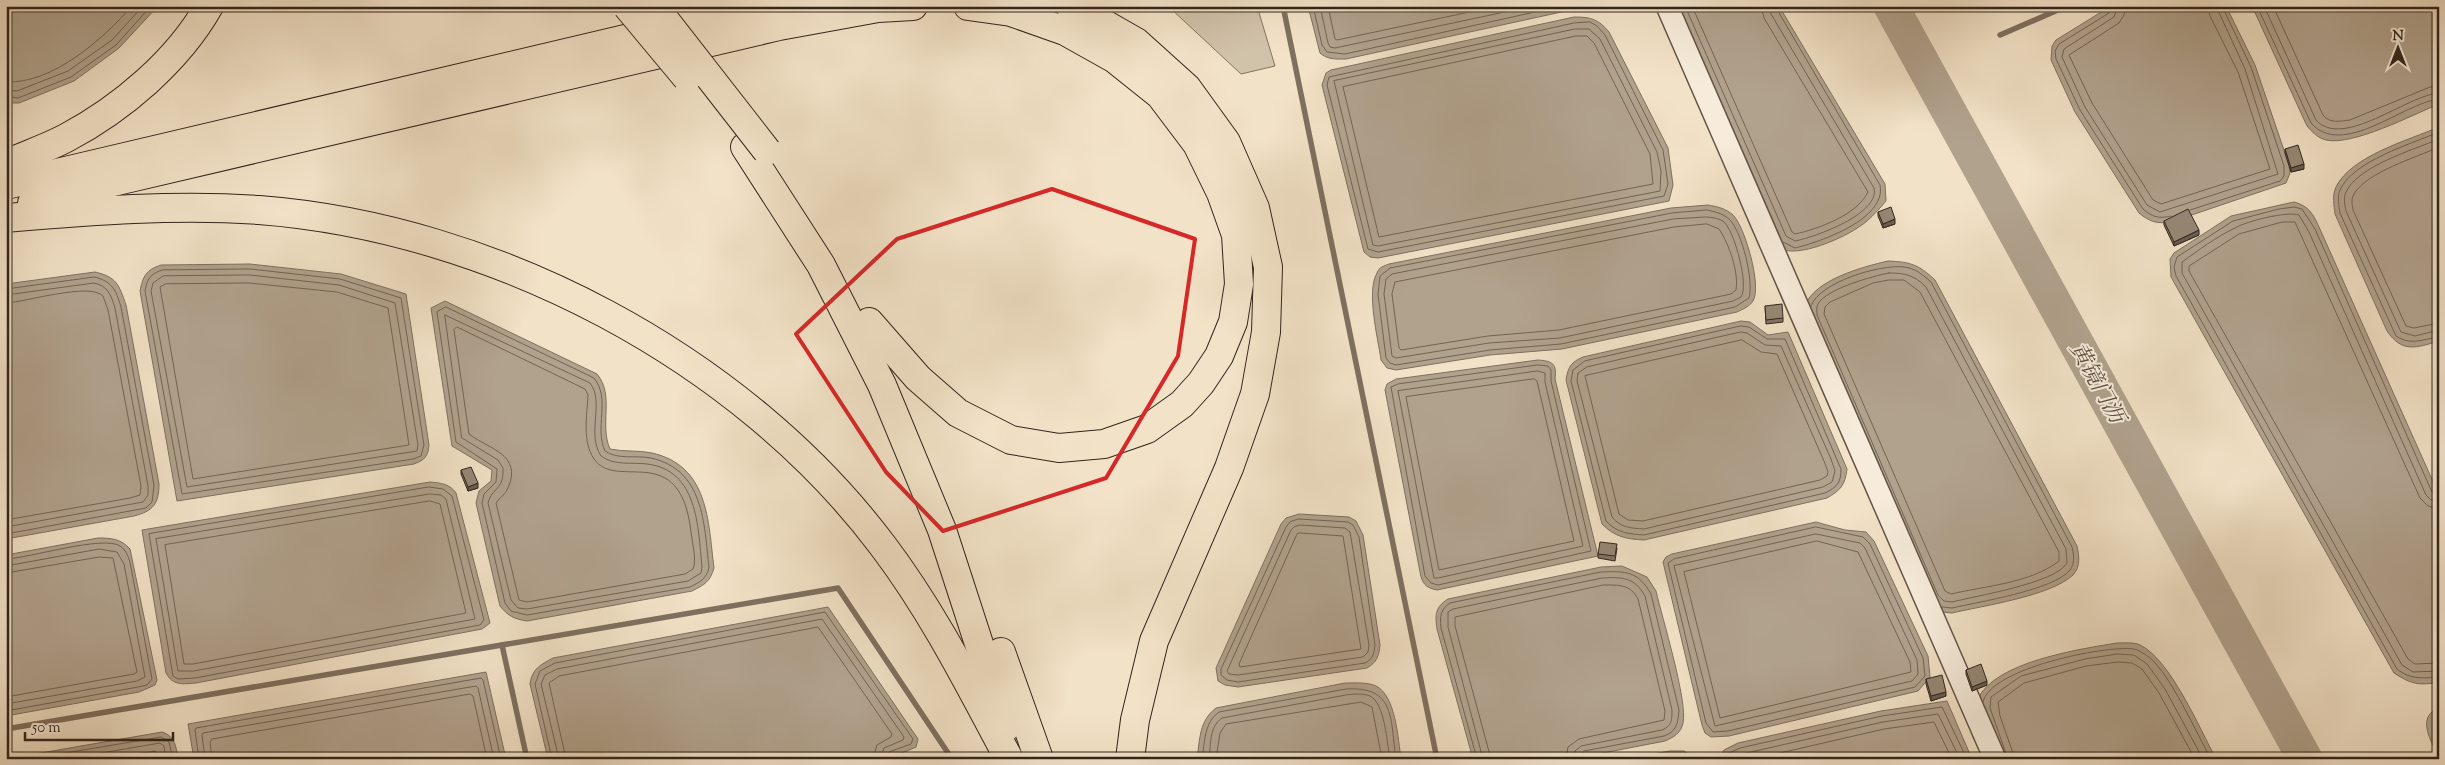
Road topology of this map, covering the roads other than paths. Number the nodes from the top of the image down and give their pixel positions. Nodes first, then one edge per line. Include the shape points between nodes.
1 (208, 6) edge
2 (628, 6) edge
3 (654, 6) edge
4 (765, 6) edge
5 (914, 6) edge
6 (968, 6) edge
7 (1070, 6) edge
8 (1667, 6) edge
9 (6, 164) edge
10 (6, 185) edge
11 (6, 210) edge
12 (6, 218) edge
13 (869, 322) junction
14 (949, 527) junction
15 (1009, 759) edge
16 (1016, 759) edge
17 (1039, 759) edge
18 (1130, 759) edge
19 (1995, 759) edge

1 - 9 highway via 169,60 130,96 67,137
2 - 14 highway, bridge via 745,147 820,265 882,385
3 - 13 highway, bridge via 767,151
4 - 10 highway
5 - 11 highway via 878,8 779,26
6 - 13 highway via 1010,12 1065,31 1115,59 1160,95 1197,144 1221,193 1236,235 1239,284 1233,322 1219,356 1182,404 1147,429 1104,444 1059,448 1010,440 958,413 918,378
7 - 18 highway via 1136,42 1187,88 1226,142 1255,208 1268,267 1266,332 1255,394 1228,468 1154,641 1135,720
8 - 19 street
12 - 15 highway via 143,208 260,210 372,226 480,258 582,302 679,356 756,414 826,478 884,546 939,629
13 - 14 highway
14 - 16 highway
14 - 17 highway

